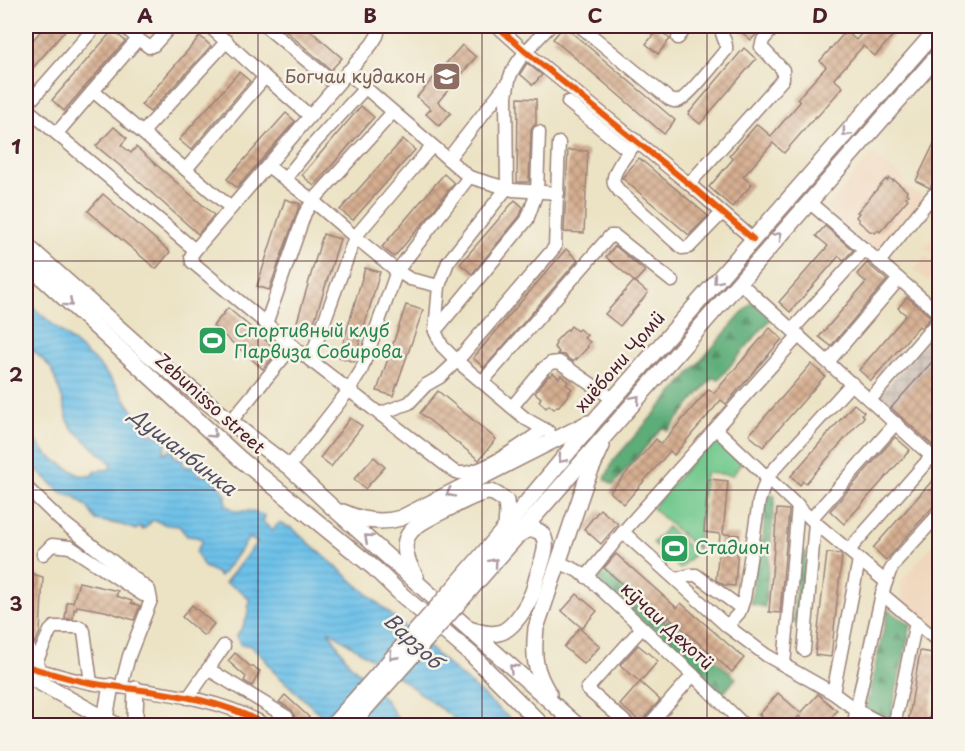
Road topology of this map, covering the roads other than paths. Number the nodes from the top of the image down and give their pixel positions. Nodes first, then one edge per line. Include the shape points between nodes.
1 (96, 26) edge
2 (124, 26) edge
3 (171, 26) edge
4 (209, 26) edge
5 (265, 26) edge
6 (376, 26) edge
7 (496, 26) edge
8 (550, 26) edge
9 (580, 26) edge
10 (687, 26) edge
11 (722, 26) edge
12 (775, 26) edge
13 (939, 26) edge
14 (678, 38) dead end
15 (138, 39) junction
16 (227, 41) junction
17 (526, 52) junction
18 (936, 62) edge
19 (348, 72) junction
20 (265, 77) junction
21 (509, 81) junction
22 (336, 85) junction
23 (887, 86) junction
24 (366, 87) junction
25 (93, 91) junction
26 (900, 98) junction
27 (568, 102) dead end
28 (26, 107) edge
29 (393, 112) junction
30 (310, 116) junction
31 (861, 116) junction
32 (874, 128) junction
33 (143, 132) junction
34 (539, 132) dead end
35 (57, 133) junction
36 (559, 143) dead end
37 (432, 146) junction
38 (633, 146) junction
39 (448, 159) junction
40 (268, 166) junction
41 (186, 169) junction
42 (470, 177) junction
43 (285, 179) junction
44 (688, 183) junction
45 (507, 188) junction
46 (537, 192) junction
47 (558, 192) junction
48 (939, 198) edge
49 (313, 201) junction
50 (808, 202) junction
51 (231, 208) junction
52 (722, 213) junction
53 (355, 237) junction
54 (753, 239) junction
55 (26, 245) edge
56 (865, 249) junction
57 (195, 250) junction
58 (879, 262) junction
59 (26, 263) edge
60 (397, 271) junction
61 (899, 279) junction
62 (672, 281) dead end
63 (739, 282) junction
64 (439, 286) junction
65 (939, 314) edge
66 (939, 319) edge
67 (266, 324) junction
68 (435, 332) junction
69 (796, 332) junction
70 (293, 346) junction
71 (310, 360) junction
72 (457, 361) junction
73 (828, 362) junction
74 (482, 382) junction
75 (852, 383) junction
76 (349, 390) junction
77 (613, 399) junction
78 (870, 400) junction
79 (512, 407) junction
80 (379, 414) junction
81 (596, 419) junction
82 (231, 421) junction
83 (896, 423) junction
84 (544, 429) junction
85 (716, 429) junction
86 (609, 430) junction
87 (561, 437) junction
88 (256, 442) junction
89 (239, 458) junction
90 (935, 460) edge
91 (289, 467) junction
92 (767, 477) junction
93 (26, 487) edge
94 (798, 506) junction
95 (332, 507) junction
96 (939, 513) edge
97 (813, 520) junction
98 (512, 531) junction
99 (624, 532) junction
100 (849, 550) junction
101 (43, 554) dead end
102 (859, 560) junction
103 (558, 561) junction
104 (586, 577) junction
105 (676, 579) junction
106 (421, 585) junction
107 (884, 588) junction
108 (151, 600) junction
109 (451, 601) junction
110 (741, 608) junction
111 (916, 622) junction
112 (727, 626) junction
113 (642, 628) dead end
114 (472, 630) junction
115 (26, 643) edge
116 (939, 643) edge
117 (224, 646) dead end
118 (804, 650) dead end
119 (784, 665) junction
120 (34, 666) edge
121 (208, 669) junction
122 (26, 675) edge
123 (693, 675) junction
124 (91, 683) junction
125 (123, 687) junction
126 (832, 693) junction
127 (188, 698) junction
128 (556, 707) junction
129 (856, 710) junction
130 (287, 717) dead end
131 (110, 723) edge
132 (740, 724) edge
133 (138, 726) edge
134 (267, 726) edge
135 (332, 726) edge
136 (350, 726) edge
137 (543, 726) edge
138 (579, 726) edge
139 (630, 726) edge
140 (648, 726) edge
141 (854, 726) edge
142 (886, 726) edge
143 (894, 726) edge

1 - 28 street
2 - 15 street
3 - 15 street via 154,45
4 - 16 street
5 - 22 street
6 - 19 street via 377,36
7 - 17 street
8 - 17 street
9 - 11 street via 675,102 688,94 726,50
10 - 14 street
12 - 44 street via 761,47 783,70 783,79
13 - 23 main road, хиёбони Ҷомӣ
15 - 25 street
16 - 20 street
16 - 33 street
17 - 21 street
17 - 38 street
18 - 26 main road, хиёбони Ҷомӣ
19 - 22 street
19 - 24 street
20 - 30 street
20 - 41 street
21 - 39 street
21 - 45 street
22 - 30 street
23 - 26 main road
23 - 31 main road, хиёбони Ҷомӣ
24 - 29 street
24 - 43 street
25 - 33 street
25 - 35 street
26 - 32 main road, хиёбони Ҷомӣ
27 - 38 street
28 - 35 street
29 - 37 street
29 - 49 street
30 - 40 street
31 - 32 main road
31 -> 54 main road, хиёбони Ҷомӣ
32 - 50 main road, хиёбони Ҷомӣ
33 - 41 street
34 - 46 street
35 - 57 street
36 - 47 street
37 - 39 street
37 - 53 street
38 - 44 street
38 - 52 street via 617,169 614,183 682,248 688,247
39 - 42 street
40 - 43 street
40 - 51 street
41 - 51 street
42 - 45 street
42 - 60 street
43 - 49 street
44 - 52 street
45 - 46 street
45 - 64 street via 448,262
46 - 47 street
46 - 68 street via 527,220
47 - 72 street via 555,247
48 - 58 street via 933,195
49 - 53 street
49 - 67 street via 305,213
50 - 56 street
63 -> 50 main road, хиёбони Ҷомӣ
51 - 57 street
52 - 54 street
53 - 60 street
53 - 71 street
54 -> 77 main road, хиёбони Ҷомӣ
55 - 82 main road via 148,354
56 - 58 street
56 - 69 street
57 - 67 street via 191,258 194,265
58 - 61 street
59 -> 89 main road, Zebunisso street
60 - 64 street via 410,279
60 - 76 street via 361,371
61 - 65 street
61 - 73 street
62 - 74 street via 610,236
63 - 69 street
86 -> 63 main road, хиёбони Ҷомӣ
64 - 68 street
66 - 78 street
67 - 70 street
68 - 72 street via 441,346
69 - 73 street
69 - 85 street
70 - 71 street
70 - 82 street
71 - 76 street
72 - 74 street
72 - 80 street via 409,403
73 - 75 street
74 - 79 street
75 - 78 street
75 - 92 street
76 - 80 street
76 - 91 street
77 - 79 street via 559,362 544,368
77 - 81 main road, хиёбони Ҷомӣ
78 - 83 street
79 - 84 street
80 - 84 street via 459,473 484,467
81 - 87 main road
81 -> 98 main road, хиёбони Ҷомӣ
82 - 88 main road
83 - 90 street
83 - 97 street
84 - 87 street
85 - 92 street
85 - 99 street
86 - 98 main road, хиёбони Ҷомӣ
86 - 103 main road
87 -> 95 main road via 389,522 373,522
88 - 89 main road via 244,448
88 - 91 main road
89 - 137 main road, Zebunisso street via 374,568 471,654
90 - 100 street
91 - 95 main road
92 - 94 street
92 - 110 street via 759,501
93 - 108 street via 60,520 149,590
94 - 97 street
94 - 119 street
106 -> 95 main road
96 - 107 street via 897,560
97 - 100 street
97 - 118 street
98 - 106 main road via 506,501 490,492 422,521 411,530 405,551
98 - 109 main road, хиёбони Ҷомӣ
98 - 114 main road via 535,530 545,540 532,594 506,630 490,634
99 - 104 street
99 - 105 street
100 - 102 street
101 - 108 street via 52,545 70,547
102 - 107 street
102 - 126 street
103 - 104 street, кӯчаи Деҳотӣ
103 - 128 main road via 536,628 534,649 539,678
104 - 123 street, кӯчаи Деҳотӣ
105 - 110 street via 696,575
105 - 112 street
106 - 114 main road
107 - 111 street
107 - 129 street
108 - 125 street via 129,656
109 -> 135 main road, хиёбони Ҷомӣ, bridge
109 - 136 main road, хиёбони Ҷомӣ, bridge
110 - 112 street
111 - 116 street
111 - 143 street
112 - 119 street
113 - 139 street via 587,689
128 -> 114 main road
115 - 120 street
117 - 121 street
119 - 126 street
120 - 124 street
120 - 124 street via 54,627 80,627 84,631
121 - 127 street
121 - 130 street
122 - 131 main road
123 - 132 street, кӯчаи Деҳотӣ
123 - 140 street
124 - 125 street
125 - 127 street
125 - 131 main road
125 - 133 main road
126 - 129 street
127 - 134 street via 221,706
128 - 138 main road
129 - 141 street
129 - 142 street

